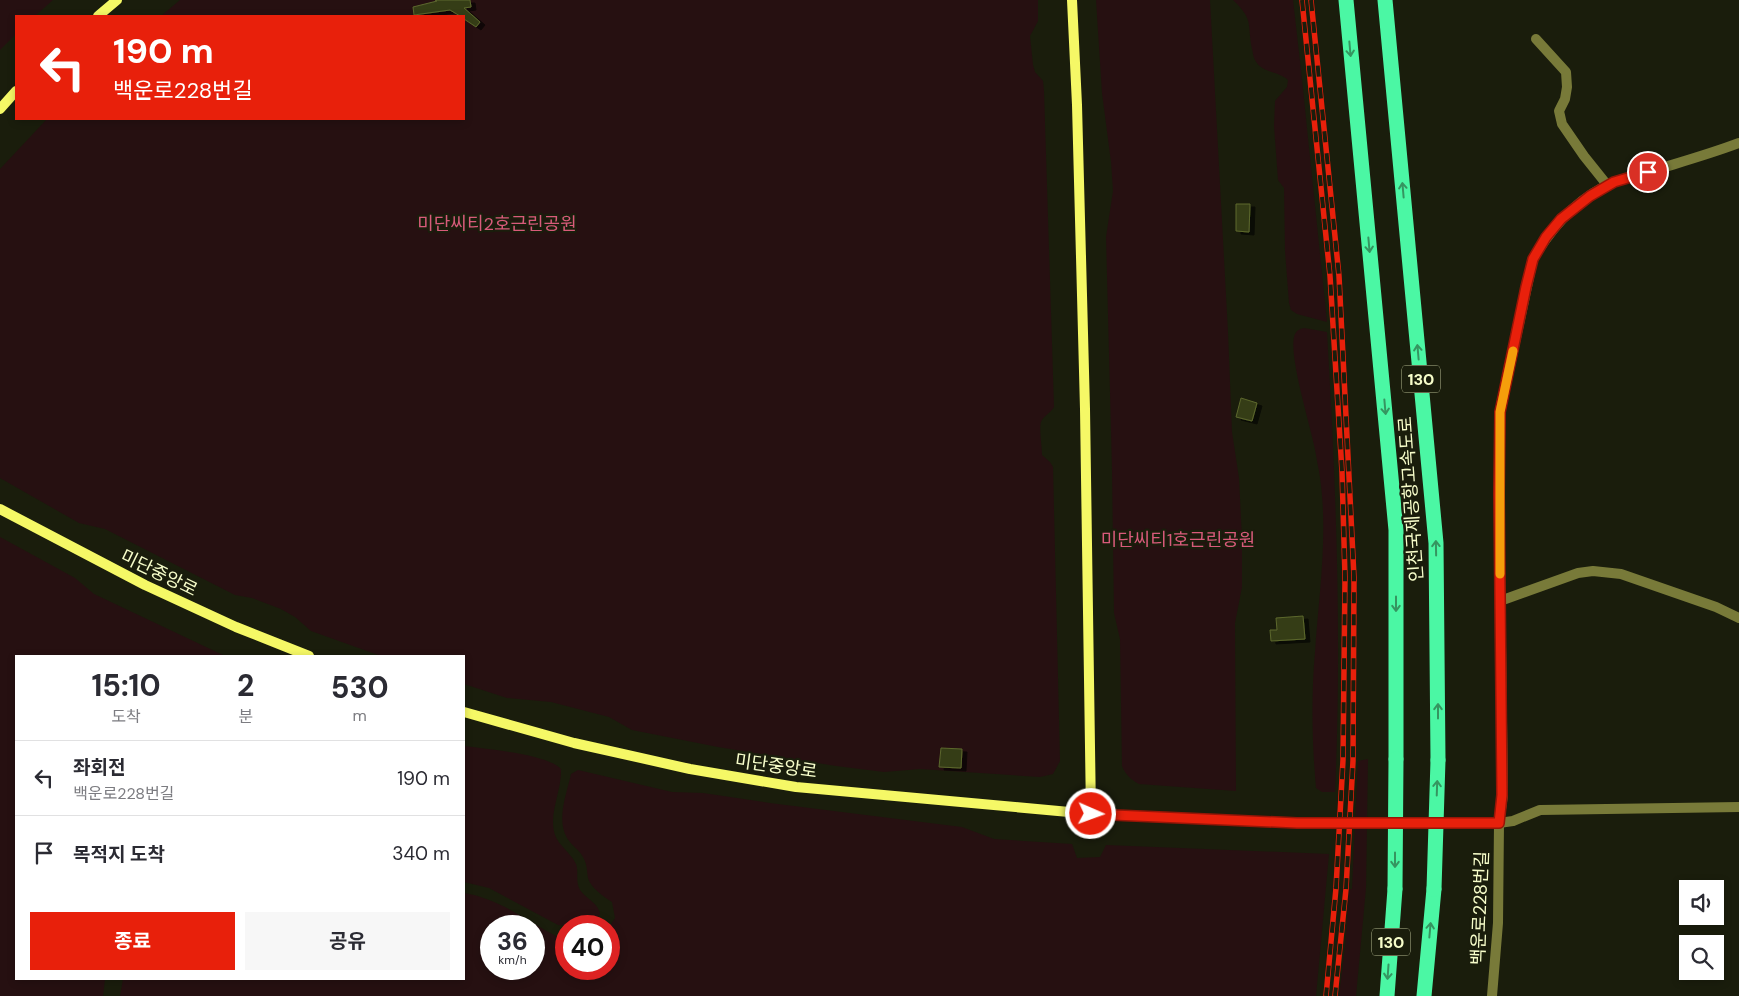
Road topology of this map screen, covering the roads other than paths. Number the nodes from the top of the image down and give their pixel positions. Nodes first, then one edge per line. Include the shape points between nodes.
1 (117, 0) edge
2 (1072, 0) edge
3 (1346, 0) edge
4 (1385, 0) edge
5 (99, 15) edge
6 (1536, 39) dead end
7 (15, 92) edge
8 (0, 109) edge
9 (1739, 143) edge
10 (1608, 186) junction
11 (0, 509) edge
12 (1500, 601) junction
13 (1739, 618) edge
14 (306, 655) edge
15 (465, 712) edge
16 (1739, 806) edge
17 (1091, 814) junction
18 (1499, 823) junction
19 (1387, 996) edge
20 (1424, 996) edge
21 (1492, 996) edge

1 - 5 street
2 - 17 street via 1085,409
3 -> 19 highway, 인천국제공항고속도로 / 130, bridge via 1396,530 1395,889
20 -> 4 highway, 인천국제공항고속도로 / 130, bridge via 1434,889 1438,760 1436,543
6 - 10 street via 1566,72 1565,99 1559,111 1562,124
7 - 8 street
9 - 10 street, 백운로228번길
10 - 12 street, 백운로228번길 via 1561,219 1533,259 1500,412
11 - 14 street, 미단중앙로 via 144,584 236,627
12 - 13 street via 1578,573 1593,571 1621,574
12 - 18 street, 백운로228번길 via 1502,795
15 - 17 street, 미단중앙로 via 574,743 690,769 806,788
16 - 18 street via 1540,810
17 - 18 street, 미단중앙로 via 1297,823
18 - 21 street, 백운로228번길 via 1498,923

